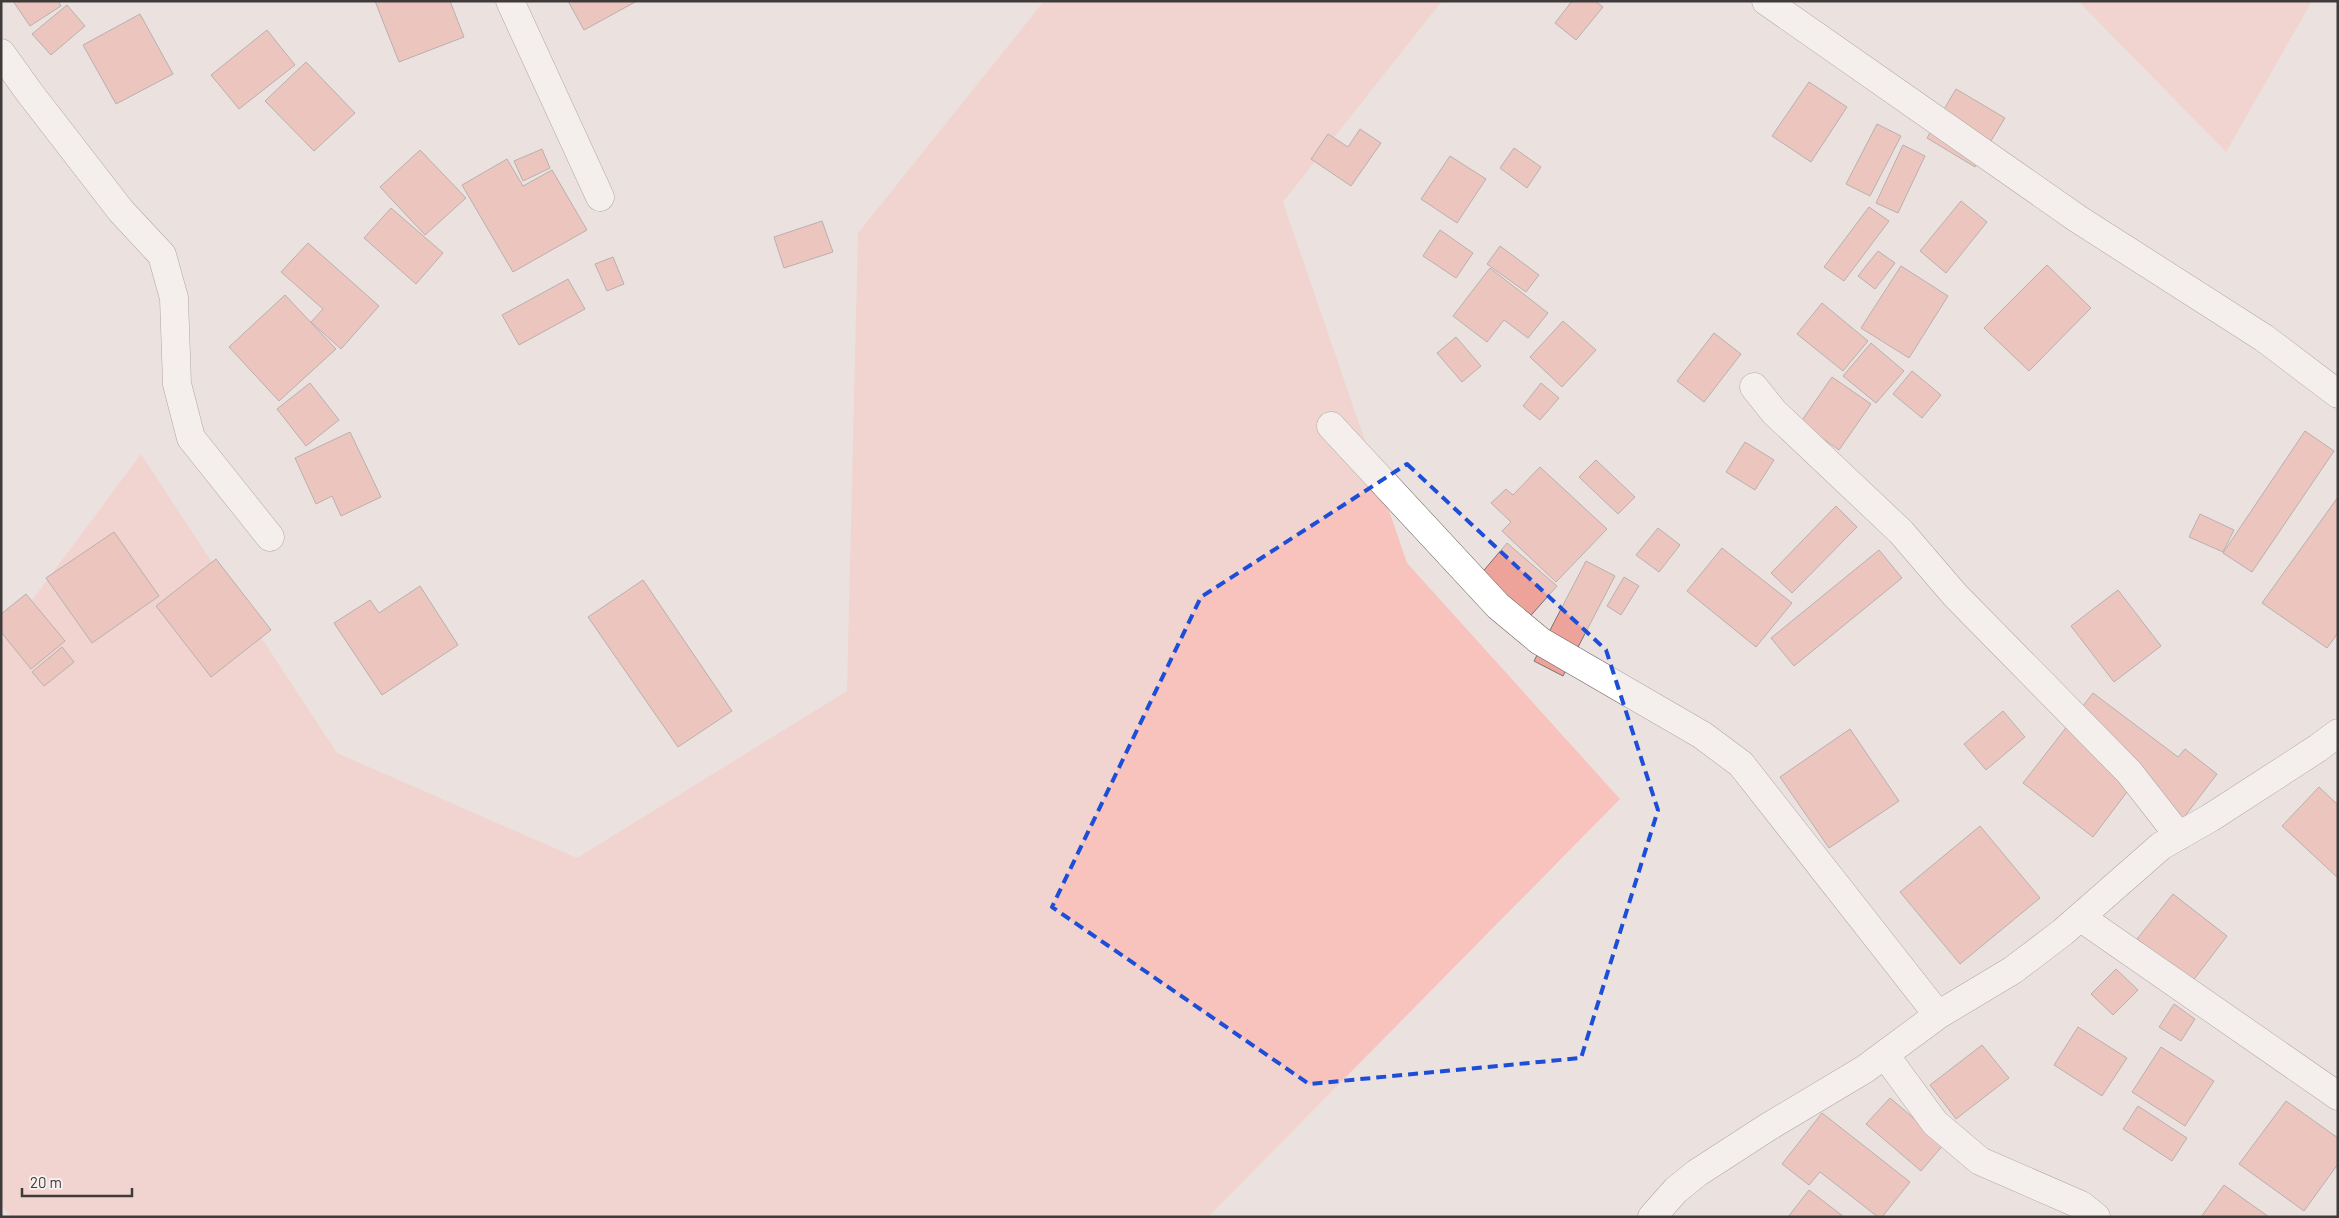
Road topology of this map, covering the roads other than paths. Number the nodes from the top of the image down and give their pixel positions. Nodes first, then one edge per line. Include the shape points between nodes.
1 (510, 1) edge
2 (1766, 1) edge
3 (1, 53) edge
4 (600, 197) dead end
5 (1754, 387) dead end
6 (2338, 394) edge
7 (1331, 426) dead end
8 (270, 537) dead end
9 (2338, 733) edge
10 (2179, 836) junction
11 (2080, 917) junction
12 (1938, 1015) junction
13 (1885, 1055) junction
14 (2338, 1096) edge
15 (1656, 1215) edge
16 (2096, 1217) edge

1 - 4 street
2 - 6 street via 2078,218 2264,338
3 - 8 street via 120,211 162,255 174,298 178,384 191,438
5 - 10 street via 1774,412 1901,532 1955,595 2129,772
7 - 12 street via 1498,606 1540,641 1702,735 1741,764
9 - 10 street
10 - 11 street via 2160,846
11 - 12 street via 2013,970
11 - 14 street
12 - 13 street
13 - 15 street via 1698,1173 1676,1190
13 - 16 street via 1935,1123 1980,1161 2081,1205

